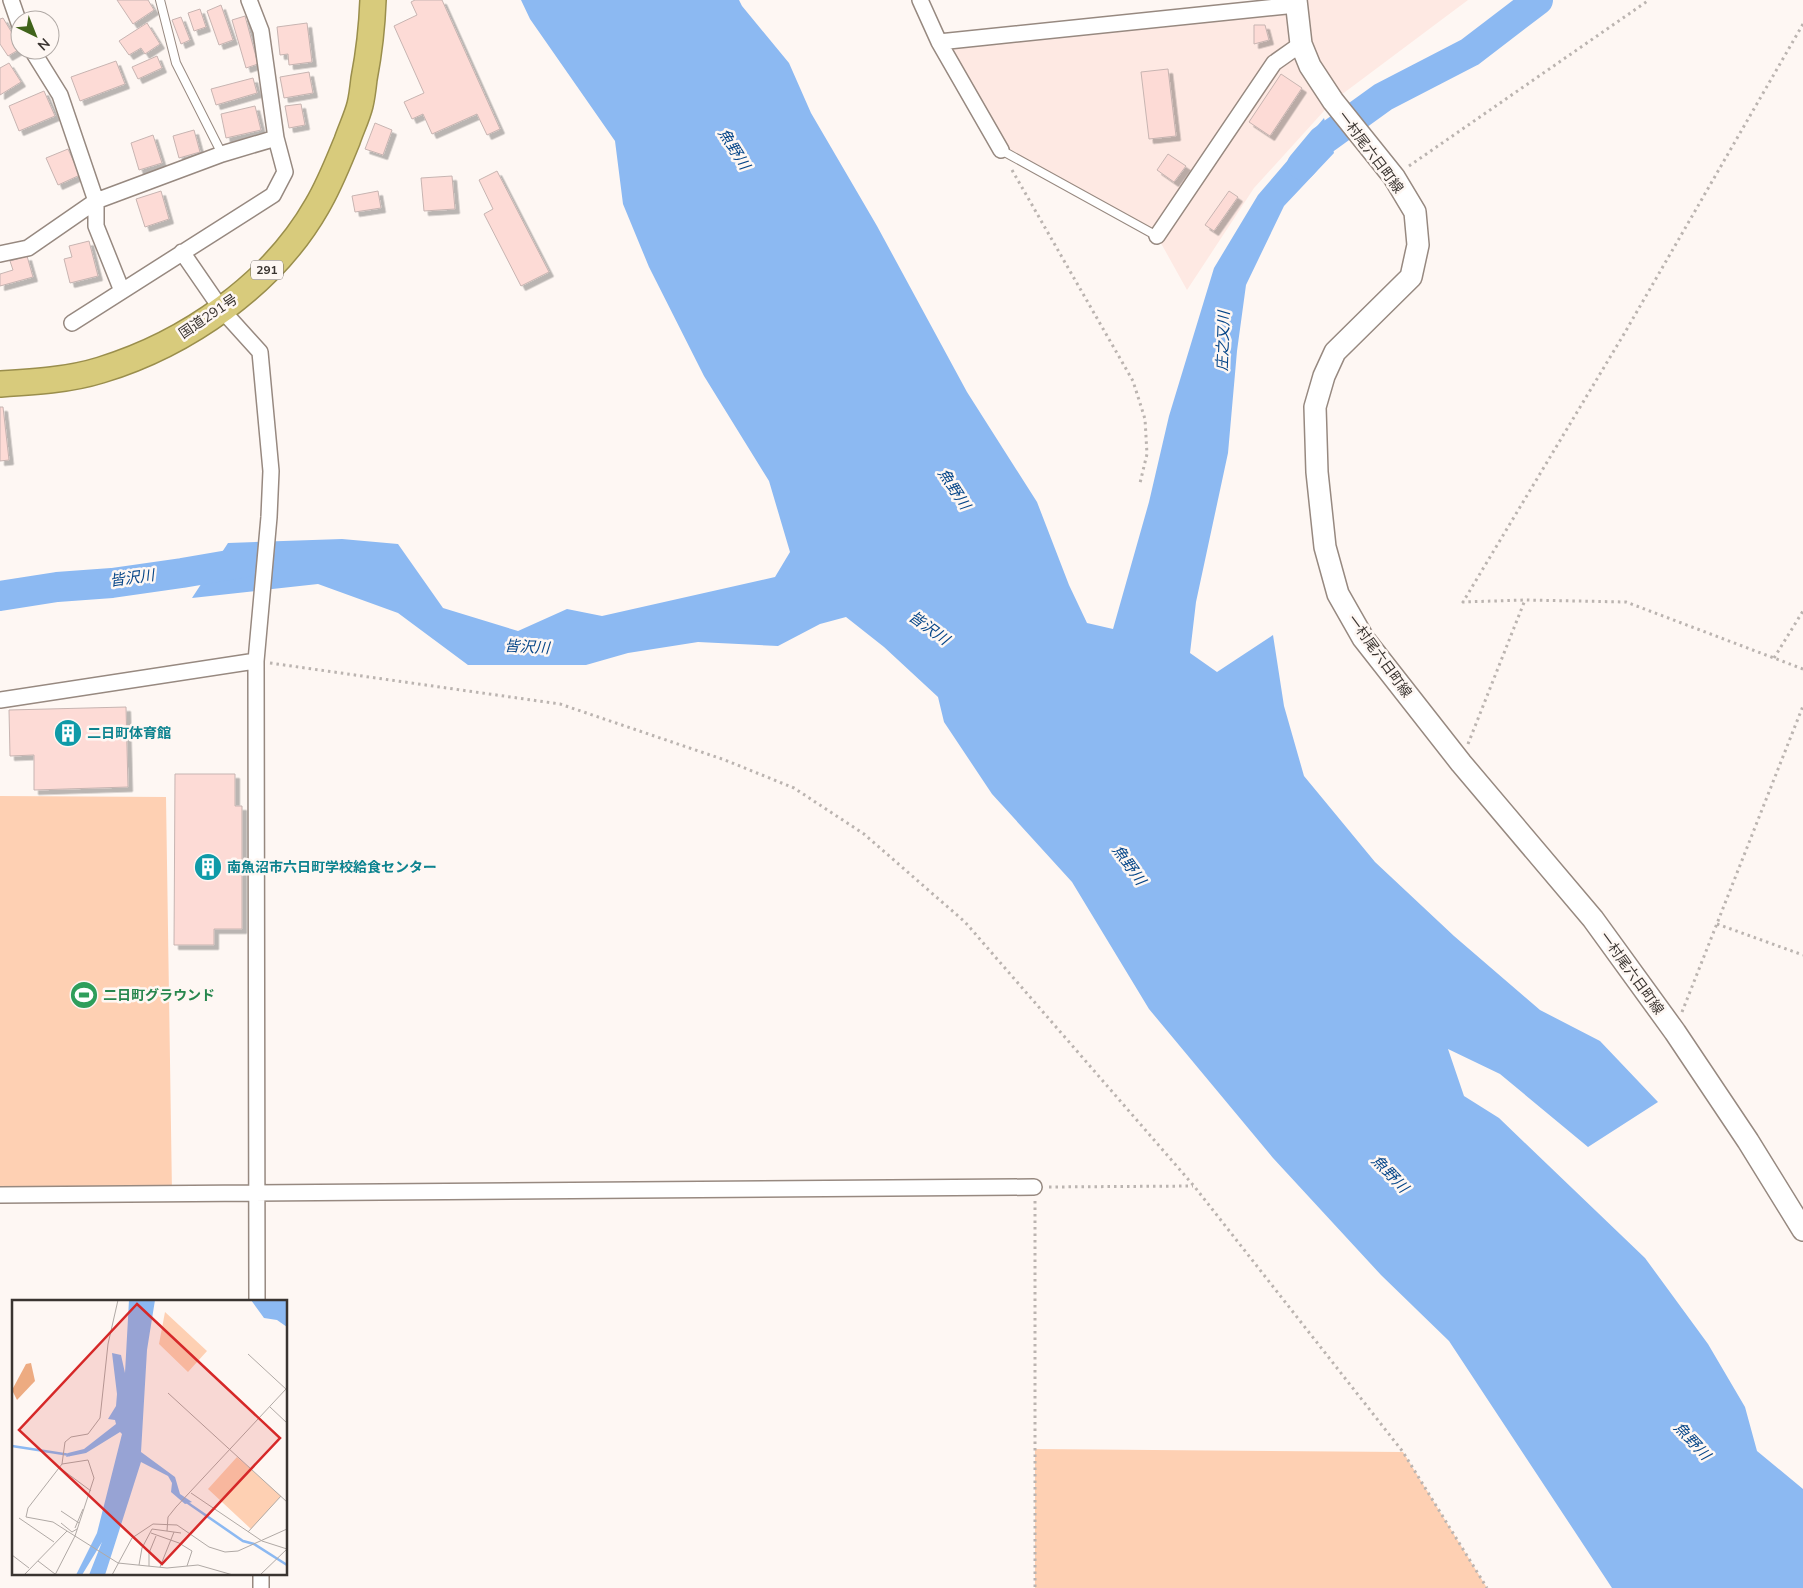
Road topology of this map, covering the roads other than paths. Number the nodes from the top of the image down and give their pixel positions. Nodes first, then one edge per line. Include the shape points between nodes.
1 (160, 0) edge
2 (249, 0) edge
3 (373, 0) edge
4 (920, 0) edge
5 (1296, 2) edge
6 (939, 42) junction
7 (1301, 44) junction
8 (38, 60) edge
9 (276, 138) junction
10 (1001, 150) joint
11 (222, 154) junction
12 (96, 201) junction
13 (1157, 236) joint
14 (182, 252) junction
15 (0, 254) edge
16 (122, 290) junction
17 (222, 310) junction
18 (72, 323) dead end
19 (0, 384) edge
20 (256, 661) junction
21 (0, 700) edge
22 (1034, 1187) road end
23 (256, 1192) junction
24 (0, 1195) edge
25 (1803, 1230) edge
26 (257, 1300) edge

1 - 11 lane via 176,63
2 - 9 street via 262,31
3 - 17 highway, 国道291号 / 291 via 360,105 317,207 288,249
4 - 6 street
5 - 6 street
5 - 7 main road, 一村尾六日町線
6 - 10 street
7 - 13 street via 1274,63
7 - 25 main road, 一村尾六日町線 via 1310,66 1333,101 1391,174 1415,212 1418,246 1411,277 1335,352 1315,407 1317,472 1325,547 1338,594 1363,638 1461,763 1593,919 1675,1032
8 - 12 street via 60,95
9 - 11 street
9 - 14 street via 286,172 273,194
10 - 13 lane
11 - 12 street
12 - 15 street via 28,248
12 - 16 street via 96,226
14 - 16 street
14 - 17 street
16 - 18 street
17 - 19 highway, 国道291号 / 291 via 142,355 100,370 47,381
17 - 20 street via 260,352 271,471
20 - 21 street
20 - 23 street
22 - 23 street
23 - 24 street
23 - 26 street

